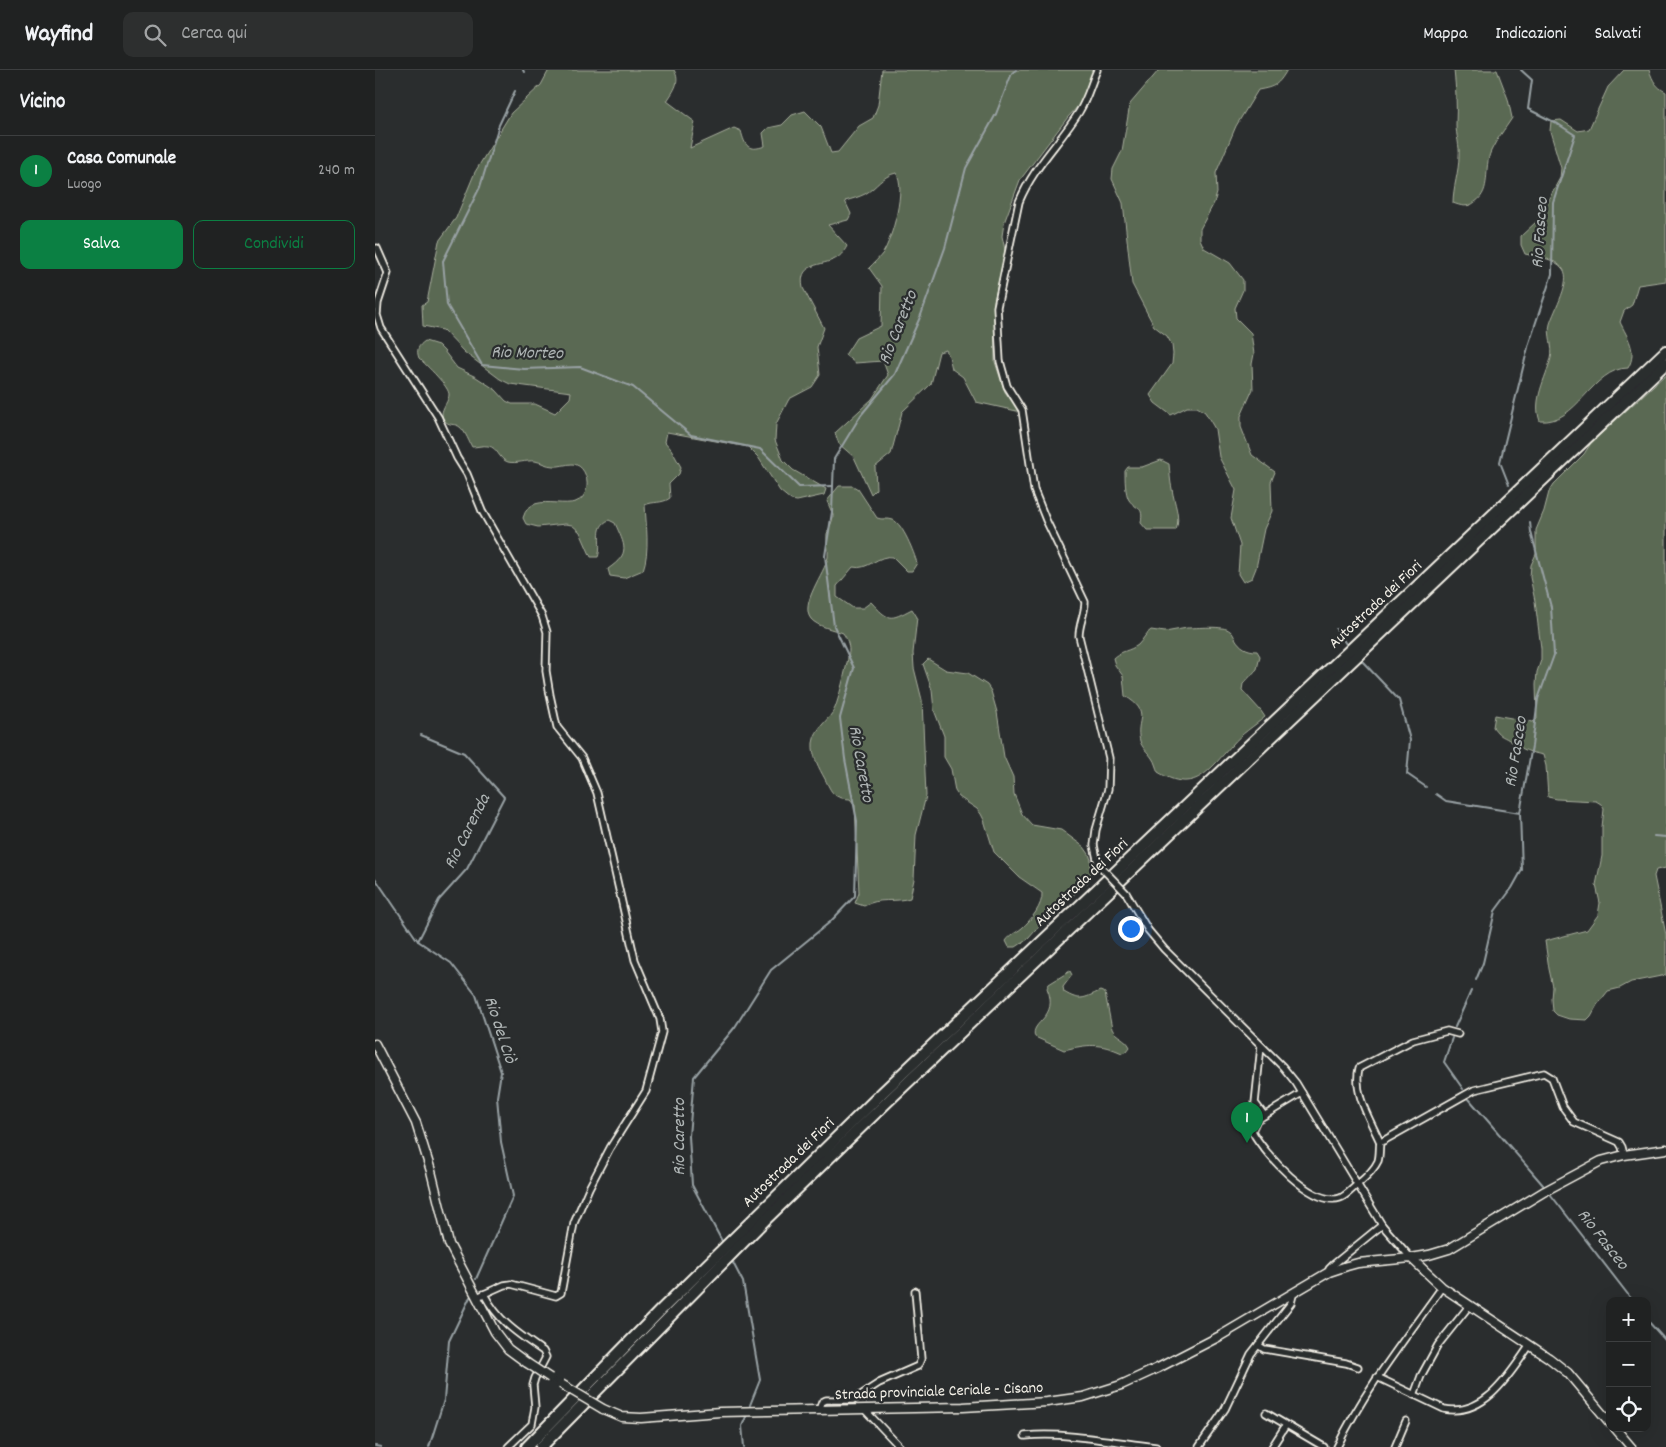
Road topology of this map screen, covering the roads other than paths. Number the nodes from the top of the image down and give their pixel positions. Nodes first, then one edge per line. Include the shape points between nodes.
1 (1097, 70) edge
2 (377, 248) dead end
3 (1666, 351) edge
4 (1666, 363) edge
5 (1458, 1034) dead end
6 (375, 1044) edge
7 (1261, 1046) junction
8 (1302, 1093) junction
9 (1264, 1115) junction
10 (1380, 1142) junction
11 (1666, 1149) edge
12 (1624, 1155) junction
13 (1357, 1184) junction
14 (1382, 1225) junction
15 (1411, 1258) junction
16 (1329, 1272) junction
17 (1441, 1287) junction
18 (915, 1291) dead end
19 (1293, 1295) junction
20 (480, 1296) junction
21 (1469, 1306) junction
22 (1258, 1345) junction
23 (1530, 1345) junction
24 (1358, 1367) dead end
25 (1377, 1377) junction
26 (1414, 1395) junction
27 (864, 1409) junction
28 (819, 1410) junction
29 (1266, 1413) dead end
30 (1606, 1417) edge
31 (1406, 1420) dead end
32 (1286, 1425) junction
33 (1618, 1432) edge
34 (1025, 1436) dead end
35 (508, 1447) edge
36 (527, 1447) edge
37 (541, 1447) edge
38 (900, 1447) edge
39 (1156, 1447) edge
40 (1199, 1447) edge
41 (1272, 1447) edge
42 (1324, 1447) edge
43 (1337, 1447) edge
44 (1395, 1447) edge
45 (1631, 1447) edge

1 - 7 street, bridge via 1091,91 1079,112 1034,171 1019,202 997,307 1000,361 1007,386 1023,410 1034,490 1085,602 1079,636 1109,758 1108,789 1094,845 1098,864 1126,893 1148,930 1164,949
2 - 20 street via 388,273 378,303 381,328 439,417 482,511 542,616 547,632 546,671 557,727 581,758 597,793 635,960 660,1019 662,1032 646,1091 610,1148 574,1223 561,1293 556,1296 511,1284
3 - 36 highway, Autostrada dei Fiori via 857,1118
4 - 37 highway, Autostrada dei Fiori via 887,1101
5 - 10 street via 1447,1031 1413,1040 1359,1068 1357,1076 1362,1105
6 - 20 main road, Strada provinciale Ceriale - Cisano via 416,1123 449,1244
7 - 8 street via 1289,1074
7 - 9 street via 1255,1103
8 - 9 street
8 - 13 street
9 - 13 street via 1257,1120 1252,1131 1259,1144 1309,1192 1339,1198
10 - 12 street via 1474,1090 1544,1073 1552,1078 1563,1107 1574,1122 1619,1142
10 - 13 street via 1378,1161
11 - 12 main road, Strada provinciale Ceriale - Cisano
12 - 15 main road, Strada provinciale Ceriale - Cisano via 1601,1161 1579,1172 1449,1249
13 - 14 street
14 - 15 street
14 - 16 street via 1334,1264
15 - 16 main road, Strada provinciale Ceriale - Cisano via 1358,1263
15 - 17 main road
16 - 19 main road, Strada provinciale Ceriale - Cisano
17 - 21 main road
17 - 25 street
18 - 28 street via 921,1359 918,1366 879,1383 853,1400 826,1400
19 - 22 street
19 - 27 main road, Strada provinciale Ceriale - Cisano via 1158,1368 1091,1394 1005,1405
20 - 28 main road, Strada provinciale Ceriale - Cisano, bridge via 502,1342 550,1378 622,1417
20 - 35 street via 509,1327 543,1351 546,1357 533,1385 533,1424
21 - 23 main road
21 - 26 street via 1438,1345
22 - 24 street
22 - 40 street via 1225,1409
23 - 26 street via 1499,1387 1477,1404 1451,1411
23 - 30 main road via 1568,1373
25 - 26 street
25 - 43 street
27 - 28 main road, Strada provinciale Ceriale - Cisano
27 - 38 street
29 - 32 street
31 - 44 street
32 - 41 street
32 - 42 street
33 - 45 main road
34 - 39 street

